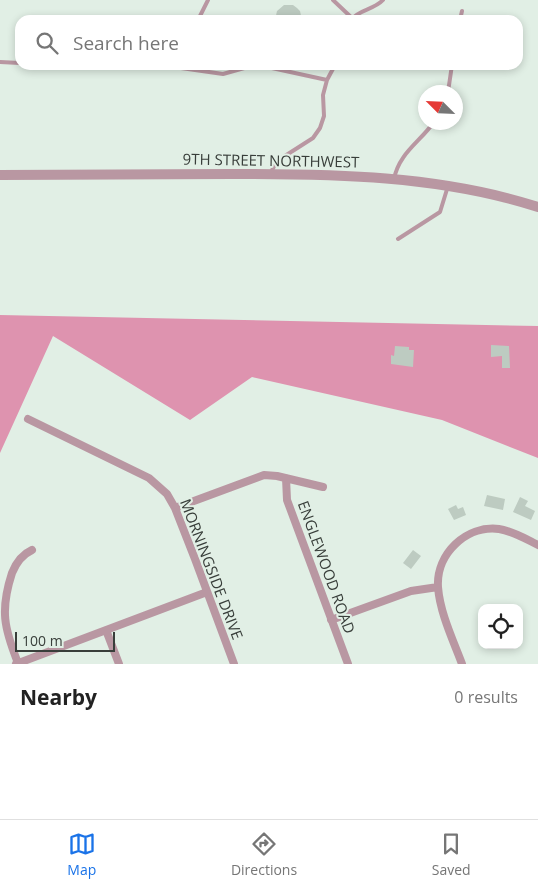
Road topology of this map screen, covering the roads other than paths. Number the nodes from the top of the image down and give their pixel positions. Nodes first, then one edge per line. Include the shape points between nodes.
1 (208, 0) edge
2 (333, 0) edge
3 (383, 0) edge
4 (462, 11) dead end
5 (200, 15) edge
6 (348, 15) edge
7 (355, 15) edge
8 (461, 15) edge
9 (0, 62) edge
10 (15, 63) edge
11 (195, 70) edge
12 (238, 70) edge
13 (280, 70) edge
14 (332, 70) edge
15 (451, 70) edge
16 (327, 80) junction
17 (449, 85) edge
18 (427, 130) edge
19 (270, 174) junction
20 (0, 175) edge
21 (394, 179) junction
22 (448, 186) junction
23 (538, 207) edge
24 (398, 239) dead end
25 (28, 419) dead end
26 (286, 478) junction
27 (323, 487) dead end
28 (175, 508) junction
29 (538, 545) edge
30 (32, 550) dead end
31 (438, 587) junction
32 (207, 592) junction
33 (332, 620) junction
34 (106, 630) junction
35 (17, 664) edge
36 (119, 664) edge
37 (234, 664) edge
38 (348, 664) edge
39 (462, 664) edge

1 - 5 lane
2 - 6 lane
3 - 7 lane via 372,9
4 - 8 lane
9 - 10 lane
11 - 12 lane via 223,74
13 - 16 lane
14 - 16 lane
15 - 17 lane
16 - 19 lane via 320,128 313,138 276,160
18 - 21 lane via 407,151
19 - 20 street, 9TH STREET NORTHWEST
19 - 21 street, 9TH STREET NORTHWEST
21 - 22 street, 9TH STREET NORTHWEST
22 - 23 street, 9TH STREET NORTHWEST
22 - 24 lane via 440,212
25 - 28 street, MORNINGSIDE DRIVE via 149,478 167,494
26 - 27 street, ENGLEWOOD ROAD
26 - 28 street, ENGLEWOOD ROAD via 259,477
26 - 33 street, ENGLEWOOD ROAD via 287,500
28 - 32 street, MORNINGSIDE DRIVE
29 - 31 street via 501,529 467,535 448,552 440,568
30 - 35 street via 18,560 3,598 3,623
31 - 33 street via 411,591
31 - 39 street
32 - 34 street
32 - 37 street, MORNINGSIDE DRIVE
33 - 38 street, ENGLEWOOD ROAD
34 - 35 street
34 - 36 street

